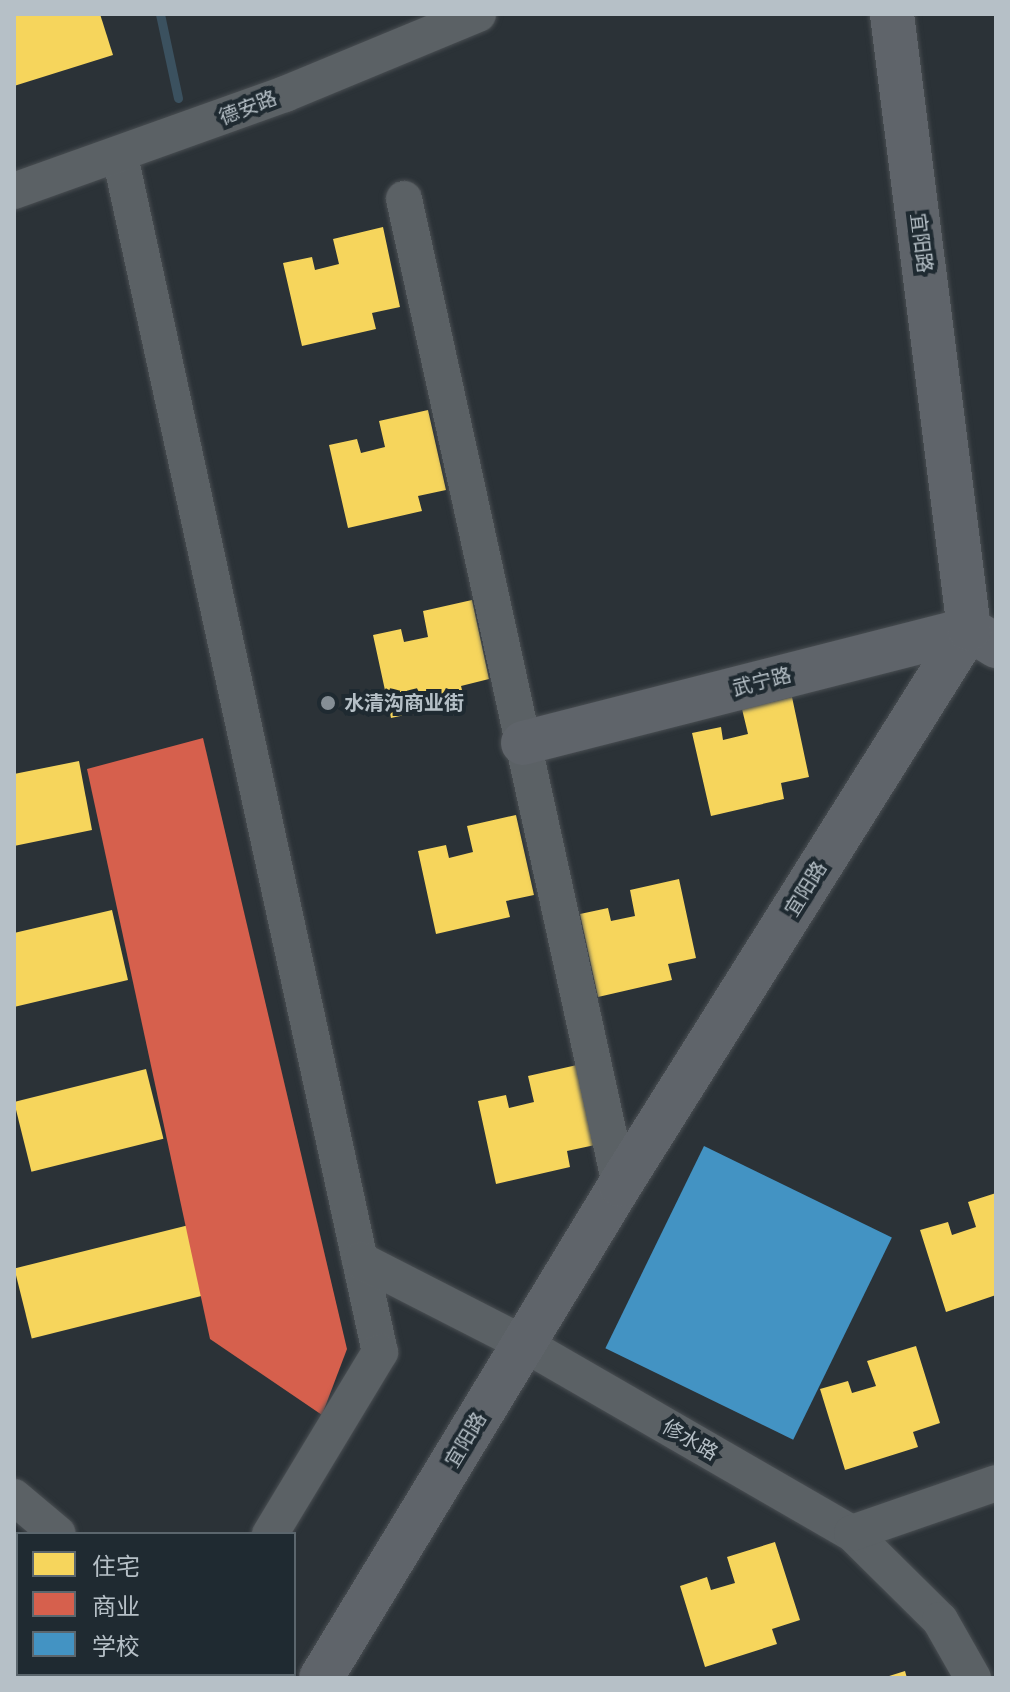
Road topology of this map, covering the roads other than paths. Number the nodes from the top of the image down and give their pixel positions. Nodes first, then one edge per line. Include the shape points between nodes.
1 (478, 14) edge
2 (892, 14) edge
3 (120, 156) junction
4 (14, 191) edge
5 (404, 199) dead end
6 (982, 638) edge
7 (523, 743) junction
8 (620, 1185) junction
9 (360, 1260) junction
10 (524, 1344) junction
11 (996, 1483) edge
12 (14, 1497) edge
13 (56, 1532) edge
14 (271, 1532) edge
15 (852, 1533) junction
16 (321, 1678) edge
17 (973, 1678) edge

1 - 3 street, 德安路
2 - 6 street, 宜阳路
3 - 4 street, 德安路
3 - 9 street
5 - 7 street
6 - 7 street, 武宁路
6 - 8 street, 宜阳路
7 - 8 street
8 - 10 street, 宜阳路
9 - 10 street, 修水路
9 - 14 street via 380,1352
10 - 15 street, 修水路
10 - 16 street, 宜阳路
11 - 15 street
12 - 13 street
15 - 17 street, 修水路 via 940,1620

